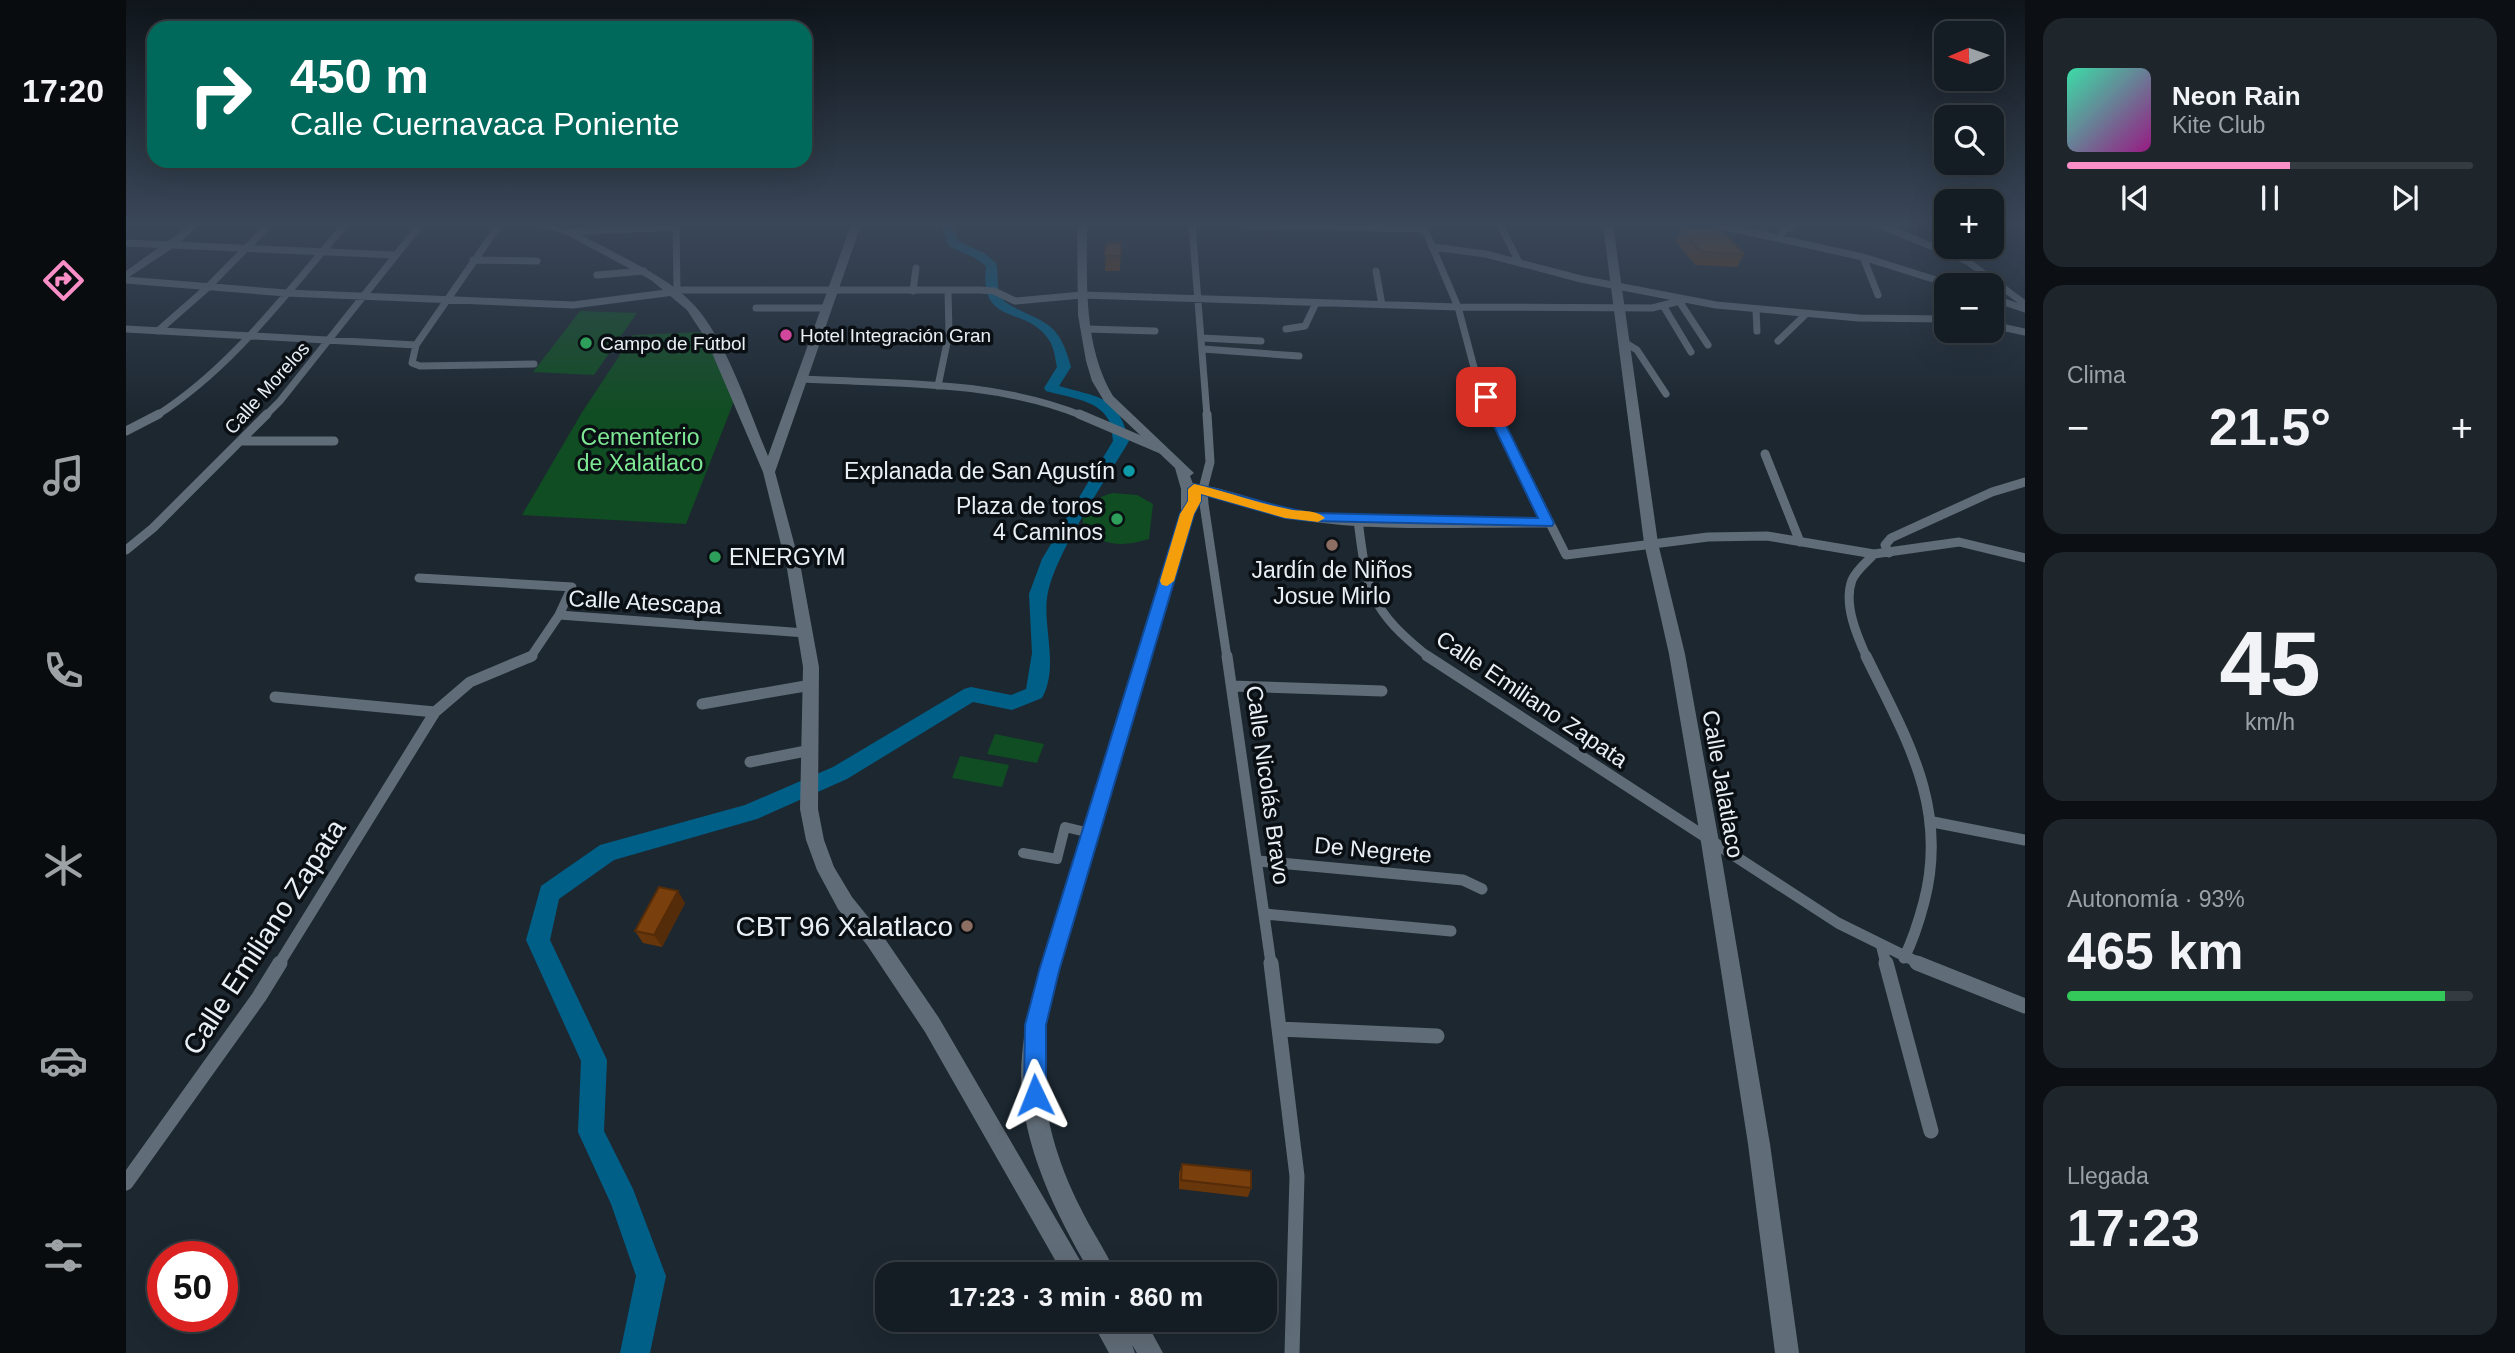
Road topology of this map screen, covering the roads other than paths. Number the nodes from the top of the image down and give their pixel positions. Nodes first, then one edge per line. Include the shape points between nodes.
1 (207, 288) edge
2 (209, 288) edge
3 (290, 288) edge
4 (371, 288) edge
5 (453, 288) edge
6 (671, 288) edge
7 (833, 288) edge
8 (1082, 288) edge
9 (1199, 288) edge
10 (1379, 288) edge
11 (1450, 288) edge
12 (1617, 288) edge
13 (1626, 288) edge
14 (1875, 288) edge
15 (2002, 288) edge
16 (674, 290) junction
17 (948, 290) junction
18 (832, 291) junction
19 (913, 291) joint
20 (286, 293) junction
21 (1082, 295) junction
22 (1878, 295) dead end
23 (365, 296) junction
24 (1200, 300) junction
25 (444, 301) junction
26 (1682, 301) junction
27 (2004, 301) edge
28 (1315, 303) junction
29 (1382, 305) junction
30 (2025, 306) edge
31 (1458, 307) junction
32 (1664, 307) junction
33 (756, 308) dead end
34 (826, 308) junction
35 (1620, 308) junction
36 (1756, 310) junction
37 (1805, 315) junction
38 (1934, 320) edge
39 (2004, 327) edge
40 (126, 329) edge
41 (1087, 329) junction
42 (1286, 329) dead end
43 (158, 331) junction
44 (1155, 331) dead end
45 (1757, 331) dead end
46 (2025, 331) edge
47 (246, 337) junction
48 (1202, 338) junction
49 (329, 341) junction
50 (1261, 341) dead end
51 (1778, 341) dead end
52 (1624, 342) junction
53 (416, 345) junction
54 (1708, 345) dead end
55 (1203, 349) junction
56 (1691, 352) dead end
57 (1299, 356) dead end
58 (534, 364) dead end
59 (803, 379) junction
60 (939, 386) junction
61 (1666, 394) dead end
62 (126, 431) edge
63 (242, 441) junction
64 (334, 441) dead end
65 (1161, 449) junction
66 (1765, 454) dead end
67 (1181, 468) junction
68 (769, 472) junction
69 (2025, 482) edge
70 (1198, 489) junction
71 (1188, 512) junction
72 (1358, 520) junction
73 (1548, 523) junction
74 (1800, 542) junction
75 (1651, 543) junction
76 (126, 550) edge
77 (1889, 553) junction
78 (1874, 554) junction
79 (2025, 558) edge
80 (419, 578) dead end
81 (559, 615) junction
82 (805, 633) junction
83 (811, 685) junction
84 (1232, 686) junction
85 (1382, 691) dead end
86 (275, 697) dead end
87 (702, 704) dead end
88 (435, 712) junction
89 (811, 750) junction
90 (750, 762) dead end
91 (1933, 822) junction
92 (1090, 833) junction
93 (2025, 840) edge
94 (1710, 842) junction
95 (1023, 853) dead end
96 (1258, 861) junction
97 (1482, 889) dead end
98 (1265, 914) junction
99 (1451, 931) dead end
100 (1882, 948) junction
101 (1904, 958) junction
102 (2025, 1006) edge
103 (1279, 1029) junction
104 (1437, 1036) dead end
105 (1931, 1131) dead end
106 (126, 1183) edge
107 (1069, 1262) edge
108 (1097, 1262) edge
109 (1110, 1332) edge
110 (1138, 1332) edge
111 (1123, 1353) edge
112 (1151, 1353) edge
113 (1292, 1353) edge
114 (1787, 1353) edge

1 - 43 street
2 - 20 street
3 - 20 street
4 - 23 street, Calle Morelos
5 - 25 street
6 - 16 main road
7 - 18 main road
8 - 21 main road
9 - 24 street, Calle Nicolás Bravo
10 - 29 street
11 - 31 street
12 - 35 main road, Calle Jalatlaco
13 - 26 street
14 - 22 street
15 - 30 street
16 - 18 street
16 - 25 street via 585,304
16 - 68 main road via 712,339
17 - 19 street
17 - 21 street via 994,291 1016,301
17 - 60 street via 949,333
18 - 19 street
18 - 34 main road
20 - 23 street
20 - 47 street
21 - 24 street
21 - 41 main road
23 - 25 street
23 - 49 street, Calle Morelos
24 - 28 street
24 - 48 street, Calle Nicolás Bravo
25 - 53 street
26 - 32 street
26 - 36 street
26 - 54 street
27 - 30 street
28 - 29 street
28 - 42 street via 1305,326
29 - 31 street
31 - 35 street
31 - 73 street via 1476,375
32 - 35 street
32 - 56 street
33 - 34 street
34 - 59 main road
35 - 52 main road, Calle Jalatlaco
36 - 37 street
36 - 45 street
37 - 38 street
37 - 51 street
39 - 46 street
40 - 43 street
41 - 44 street
41 - 65 main road via 1100,387
43 - 47 street
47 - 49 street
47 - 62 street via 189,393
48 - 50 street
48 - 55 street, Calle Nicolás Bravo
49 - 53 street
49 - 63 street, Calle Morelos
52 - 61 street via 1637,350
52 - 75 main road, Calle Jalatlaco
53 - 58 street via 412,362 416,365
55 - 57 street
55 - 70 street, Calle Nicolás Bravo via 1210,462
59 - 60 street
59 - 68 main road
60 - 65 street via 1026,397
63 - 64 street
63 - 76 street, Calle Morelos
65 - 67 main road
66 - 74 street
67 - 70 main road
67 - 71 main road via 1188,489
68 - 82 main road
69 - 77 street via 2000,488 1891,538 1885,545
70 - 71 main road
70 - 72 street via 1285,513
70 - 84 street, Calle Nicolás Bravo
71 - 92 main road
72 - 73 street
72 - 94 street, Calle Emiliano Zapata via 1367,583 1391,625 1463,682
73 - 75 street via 1568,556
74 - 75 street via 1767,536
74 - 78 street
75 - 94 main road, Calle Jalatlaco via 1677,654
77 - 78 street
77 - 79 street via 1959,542
78 - 91 street via 1851,582 1852,624 1913,750
80 - 81 street via 572,587
81 - 82 street, Calle Atescapa
81 - 88 street, Calle Atescapa via 531,657 470,682
82 - 83 main road
83 - 87 street
83 - 89 main road
84 - 85 street
84 - 96 street, Calle Nicolás Bravo
86 - 88 street
88 - 106 street, Calle Emiliano Zapata via 259,997
89 - 90 street
89 - 107 main road via 809,808 826,870 932,1025
91 - 93 street
91 - 101 street via 1933,870
92 - 95 street via 1065,827 1057,859
92 - 108 main road via 1036,1025 1033,1072 1037,1118 1049,1169
94 - 100 street, Calle Emiliano Zapata
94 - 114 main road, Calle Jalatlaco
96 - 97 street, De Negrete via 1463,880
96 - 98 street, Calle Nicolás Bravo
98 - 99 street
98 - 103 street, Calle Nicolás Bravo
100 - 101 street, Calle Emiliano Zapata
100 - 105 street
101 - 102 street, Calle Emiliano Zapata
103 - 104 street
103 - 113 street, Calle Nicolás Bravo via 1297,1176
109 - 111 main road
110 - 112 main road

